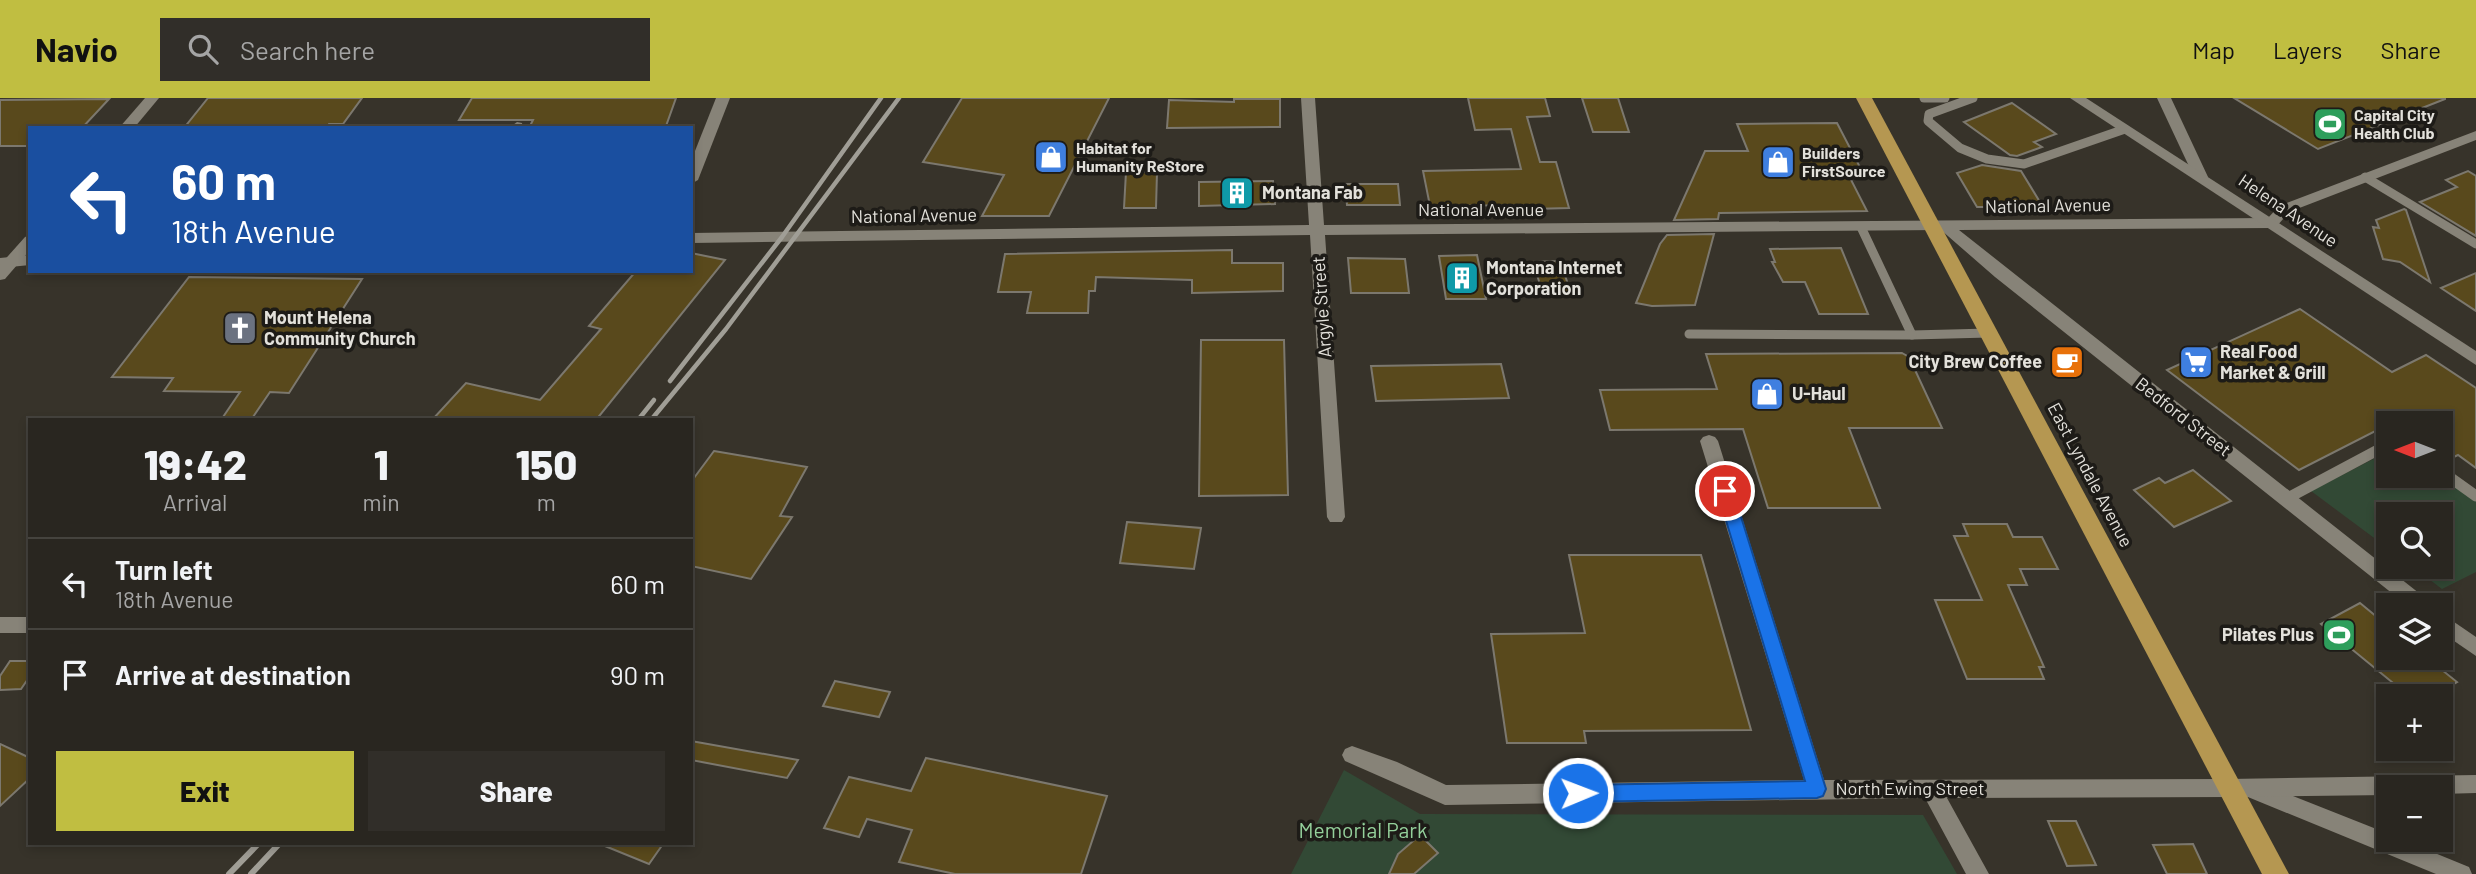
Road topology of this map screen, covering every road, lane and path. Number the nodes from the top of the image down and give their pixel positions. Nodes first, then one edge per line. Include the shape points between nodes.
1 (152, 98) edge
2 (723, 98) edge
3 (1308, 98) edge
4 (1864, 98) edge
5 (1924, 98) edge
6 (1945, 98) edge
7 (1973, 98) edge
8 (2077, 98) edge
9 (2164, 98) edge
10 (128, 126) edge
11 (2125, 129) junction
12 (2472, 141) edge
13 (695, 160) edge
14 (2201, 177) junction
15 (2365, 177) junction
16 (2272, 223) junction
17 (1861, 227) junction
18 (1940, 227) junction
19 (1317, 230) junction
20 (693, 238) edge
21 (28, 242) edge
22 (2476, 244) edge
23 (28, 260) edge
24 (6, 263) edge
25 (0, 275) edge
26 (1989, 333) junction
27 (1689, 334) dead end
28 (1912, 335) junction
29 (2476, 359) edge
30 (1709, 441) dead end
31 (2376, 450) edge
32 (2454, 480) edge
33 (2476, 496) edge
34 (2286, 499) junction
35 (1336, 517) dead end
36 (2405, 593) edge
37 (0, 625) edge
38 (28, 625) edge
39 (2453, 630) edge
40 (2476, 648) edge
41 (1352, 755) dead end
42 (2476, 784) edge
43 (2239, 788) junction
44 (1817, 789) junction
45 (1931, 789) junction
46 (1978, 874) edge
47 (2276, 874) edge
48 (2461, 874) edge

1 - 10 street
2 - 13 street
3 - 19 street, Argyle Street
4 - 18 highway, East Lyndale Avenue
5 - 6 lane
7 - 11 lane via 1929,114 1928,121 1960,148 1987,159 2024,164
8 - 11 street, Helena Avenue
9 - 14 street
11 - 14 street, Helena Avenue
12 - 15 street
14 - 16 street, Helena Avenue
15 - 16 street via 2284,209
15 - 22 lane
16 - 18 street, National Avenue
16 - 29 street, Helena Avenue
17 - 18 street, National Avenue
17 - 19 street, National Avenue
17 - 28 lane
18 - 26 highway, East Lyndale Avenue
18 - 34 street, Bedford Street
19 - 20 street, National Avenue
19 - 35 street, Argyle Street
21 - 24 street
23 - 24 street
24 - 25 street
26 - 28 lane
26 - 43 highway, East Lyndale Avenue
27 - 28 lane
30 - 44 street
31 - 34 lane
32 - 33 lane
34 - 36 street, Bedford Street
37 - 38 street
39 - 40 street
41 - 44 street, North Ewing Street via 1445,795
42 - 43 street
43 - 45 street, North Ewing Street
43 - 47 highway, East Lyndale Avenue
43 - 48 street, North Ewing Street
44 - 45 street, North Ewing Street
45 - 46 street

